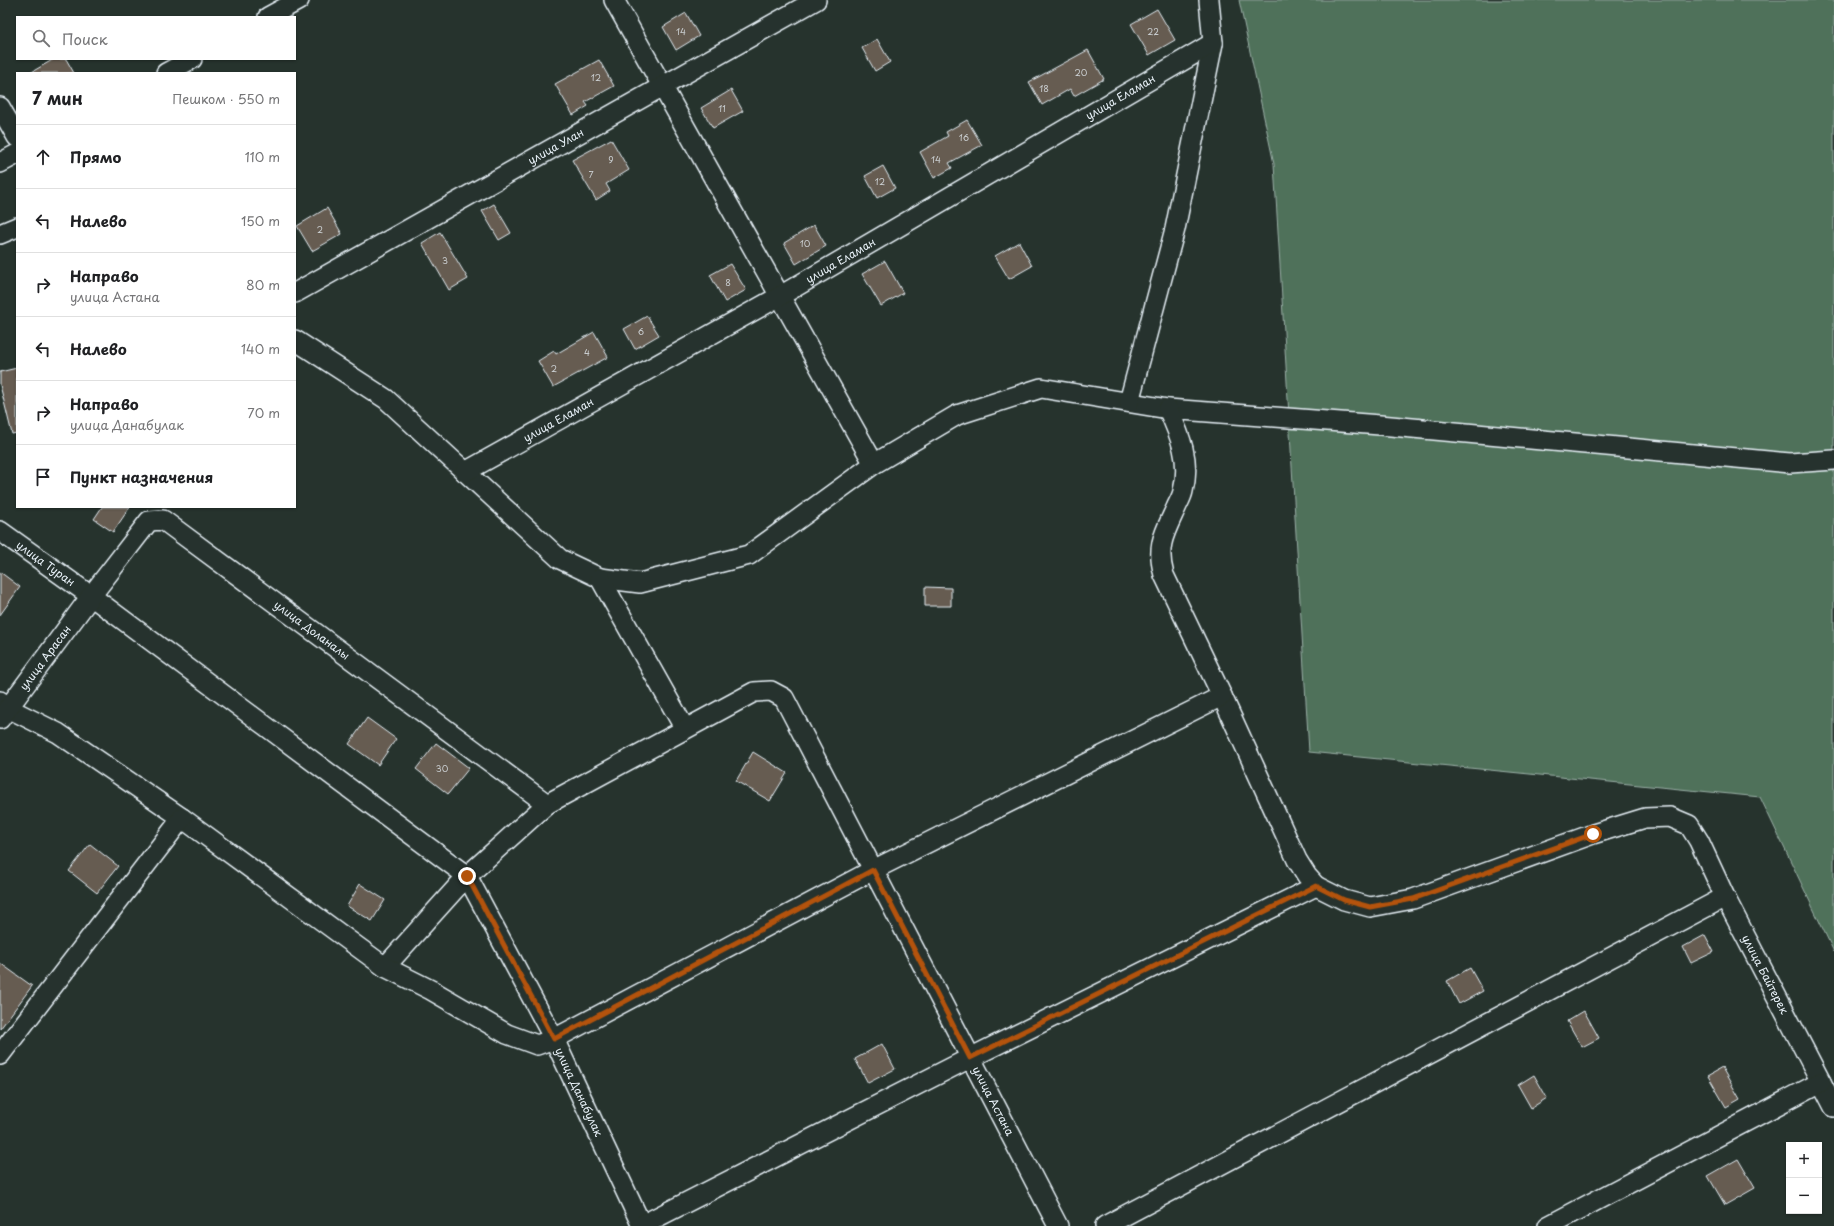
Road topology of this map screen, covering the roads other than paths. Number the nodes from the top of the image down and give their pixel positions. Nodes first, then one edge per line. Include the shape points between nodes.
1 (299, 0) edge
2 (614, 0) edge
3 (816, 0) edge
4 (1209, 0) edge
5 (270, 16) edge
6 (1212, 43) junction
7 (190, 60) edge
8 (168, 72) edge
9 (662, 86) junction
10 (0, 106) edge
11 (16, 135) edge
12 (16, 155) edge
13 (0, 163) edge
14 (16, 227) edge
15 (0, 234) edge
16 (296, 292) edge
17 (780, 296) junction
18 (296, 341) edge
19 (1129, 402) junction
20 (1168, 408) junction
21 (1834, 460) edge
22 (874, 464) junction
23 (465, 472) junction
24 (0, 531) edge
25 (600, 578) junction
26 (91, 596) junction
27 (1222, 696) junction
28 (3, 709) edge
29 (685, 730) junction
30 (548, 804) junction
31 (182, 818) junction
32 (873, 870) junction
33 (467, 876) junction
34 (1316, 886) junction
35 (1725, 897) junction
36 (385, 967) junction
37 (554, 1039) junction
38 (0, 1055) edge
39 (970, 1058) junction
40 (1821, 1082) junction
41 (1834, 1107) edge
42 (642, 1226) edge
43 (1058, 1226) edge
44 (1105, 1226) edge
45 (1548, 1226) edge

1 - 5 street
2 - 9 street
3 - 9 street, улица Улан
4 - 6 street
6 - 17 street, улица Еламан
6 - 19 street via 1175,229
7 - 8 street
9 - 16 street, улица Улан
9 - 17 street
10 - 11 street
12 - 13 street
14 - 15 street
17 - 22 street
17 - 23 street, улица Еламан
18 - 23 street via 386,400
19 - 20 street
19 - 22 street via 1041,388 957,415
20 - 21 street via 1790,463
20 - 27 street via 1182,439 1186,468 1183,492 1161,543 1160,559 1164,575
22 - 25 street via 749,555 640,583
23 - 25 street via 560,559
24 - 26 street, улица Туран
25 - 29 street
26 - 28 street, улица Арасан
26 - 30 street, улица Доланалы via 149,521 163,520
26 - 33 street, улица Туран
27 - 32 street
27 - 34 street via 1297,860
28 - 31 street via 58,733
29 - 30 street, улица Астана
29 - 32 street, улица Астана via 754,692 771,691 784,698
30 - 33 street, улица Астана
31 - 36 street
31 - 38 street
32 - 37 street
32 - 39 street, улица Астана
33 - 36 street, улица Астана
33 - 37 street, улица Данабулак
34 - 35 street, улица Байтерек via 1344,900 1370,907 1413,899 1593,834 1645,818 1670,817 1689,825
34 - 39 street
35 - 40 street, улица Байтерек
35 - 44 street
36 - 37 street via 507,1034 537,1045
37 - 42 street, улица Данабулак
39 - 42 street
39 - 43 street, улица Астана
40 - 41 street, улица Байтерек
40 - 45 street

